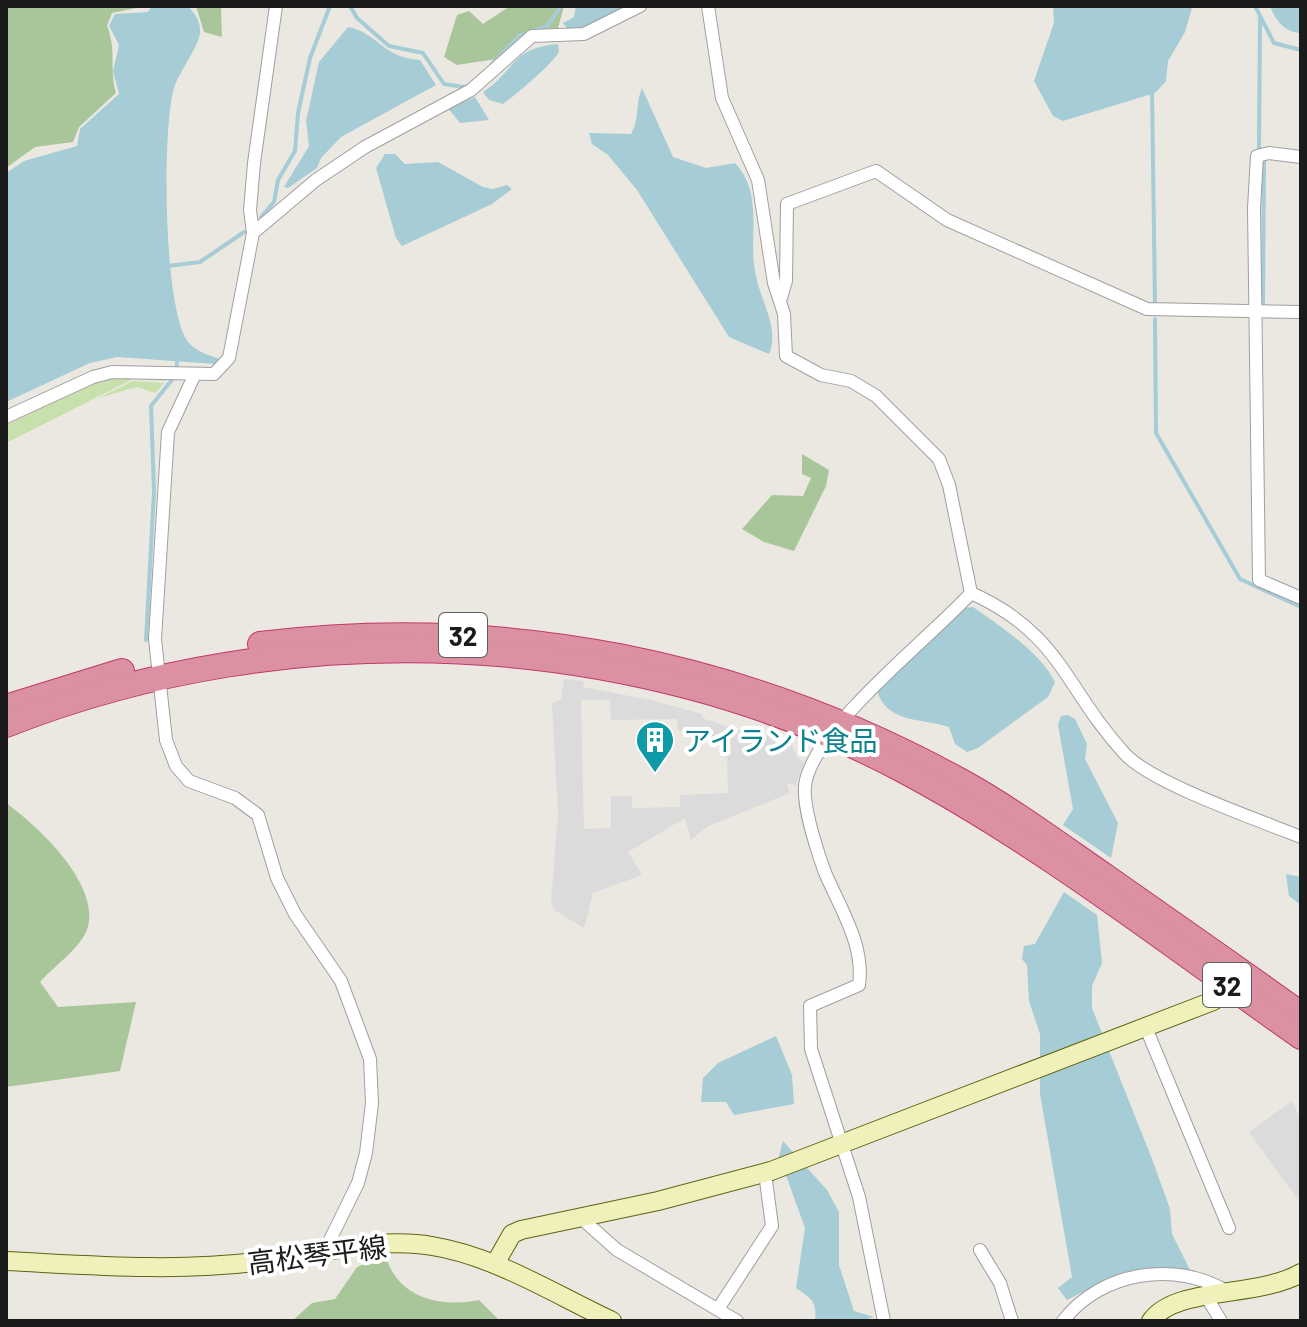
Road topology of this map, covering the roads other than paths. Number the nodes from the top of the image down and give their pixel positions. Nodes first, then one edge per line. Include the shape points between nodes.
1 (276, 6) edge
2 (640, 6) edge
3 (708, 6) edge
4 (1301, 157) edge
5 (253, 233) junction
6 (781, 298) junction
7 (1256, 311) junction
8 (1301, 312) edge
9 (195, 374) junction
10 (6, 417) edge
11 (971, 593) junction
12 (1301, 598) edge
13 (158, 669) junction
14 (6, 707) edge
15 (6, 725) edge
16 (836, 730) junction
17 (1301, 837) edge
18 (1239, 982) junction
19 (1301, 1014) edge
20 (1146, 1028) junction
21 (1301, 1037) edge
22 (844, 1145) junction
23 (768, 1172) junction
24 (581, 1218) junction
25 (1229, 1228) dead end
26 (980, 1250) dead end
27 (324, 1252) junction
28 (6, 1261) edge
29 (495, 1264) junction
30 (1301, 1273) edge
31 (1228, 1293) junction
32 (1206, 1296) junction
33 (718, 1309) junction
34 (612, 1321) edge
35 (737, 1321) edge
36 (884, 1321) edge
37 (1012, 1321) edge
38 (1063, 1321) edge
39 (1151, 1321) edge
40 (1221, 1321) edge

1 - 5 street via 254,163
2 - 5 street via 584,34 532,36 471,90 365,147
3 - 6 street via 722,98 758,180 774,283
4 - 7 street via 1257,156
5 - 9 street via 229,358 214,374
6 - 7 street via 787,204 876,171 947,220 1147,309
6 - 11 street via 786,356 876,396 939,459
7 - 8 street
7 - 12 street via 1259,580
9 - 10 street via 112,372
9 - 13 street via 168,432 155,639
11 - 16 street
11 - 17 street via 1004,608 1052,651 1126,755 1150,774
13 - 14 highway, 32
13 - 15 highway, 32
13 - 16 highway, 32 via 337,635 516,639 675,667 777,698
13 - 27 street via 166,740 176,766 189,781 235,798 258,815 277,878 341,981 370,1059 366,1153 358,1183
16 - 18 highway, 32 via 963,782 1058,843
16 - 22 street via 809,771 805,799 820,857 861,968 859,985 817,1002 808,1014 811,1049
18 - 19 highway, 32
18 - 20 street via 1213,1001
18 - 21 highway, 32
20 - 22 street
20 - 25 street
22 - 23 street
22 - 36 street
23 - 24 street
23 - 33 street via 772,1226
24 - 29 street via 512,1234
24 - 33 street via 617,1250
26 - 37 street via 1000,1283
27 - 28 street, 高松琴平線 via 169,1268
27 - 29 street, 高松琴平線 via 405,1243
29 - 34 street, 高松琴平線
30 - 31 street via 1266,1288
31 - 32 street
31 - 38 street via 1205,1278 1140,1274 1097,1291
32 - 39 street via 1169,1304
32 - 40 street
33 - 35 street

